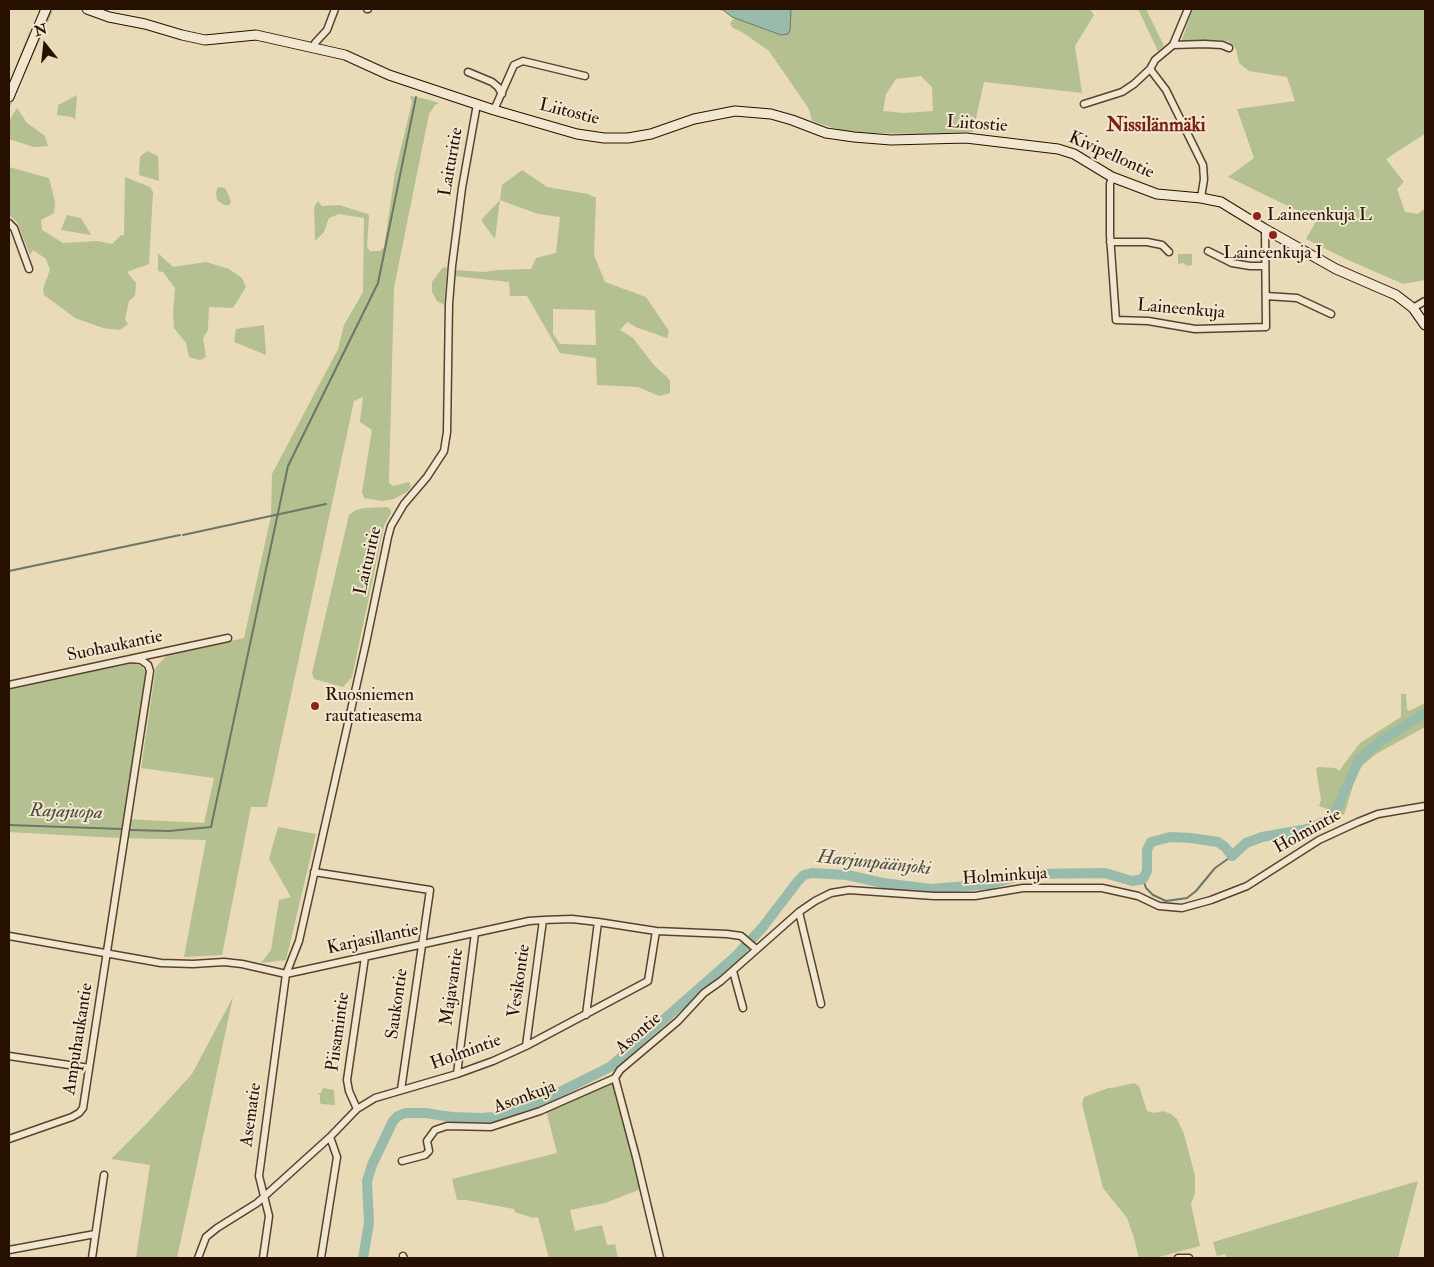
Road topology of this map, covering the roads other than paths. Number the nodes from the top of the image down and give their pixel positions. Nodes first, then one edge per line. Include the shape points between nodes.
1 (46, 9) edge
2 (87, 9) edge
3 (335, 9) edge
4 (1188, 9) edge
5 (1173, 45) junction
6 (314, 48) junction
7 (1229, 48) dead end
8 (1150, 69) junction
9 (468, 72) dead end
10 (585, 76) dead end
11 (502, 94) junction
12 (9, 97) edge
13 (477, 104) junction
14 (1084, 104) dead end
15 (494, 110) junction
16 (1053, 148) joint
17 (1112, 177) junction
18 (1202, 198) junction
19 (9, 223) edge
20 (1265, 229) junction
21 (1110, 242) junction
22 (1208, 251) dead end
23 (1169, 252) dead end
24 (1265, 266) junction
25 (29, 269) dead end
26 (1266, 296) junction
27 (1425, 301) edge
28 (1413, 308) junction
29 (1331, 314) dead end
30 (1425, 324) edge
31 (228, 638) dead end
32 (130, 659) junction
33 (9, 685) edge
34 (1425, 806) edge
35 (314, 872) junction
36 (1211, 900) joint
37 (799, 912) junction
38 (543, 920) junction
39 (598, 922) junction
40 (656, 931) junction
41 (476, 933) junction
42 (9, 936) edge
43 (422, 945) junction
44 (754, 947) junction
45 (107, 954) junction
46 (365, 957) junction
47 (733, 971) junction
48 (286, 974) junction
49 (821, 1004) dead end
50 (743, 1008) dead end
51 (586, 1015) junction
52 (526, 1046) junction
53 (9, 1056) edge
54 (89, 1068) junction
55 (457, 1074) junction
56 (615, 1078) junction
57 (401, 1090) junction
58 (357, 1109) junction
59 (330, 1136) junction
60 (9, 1138) edge
61 (402, 1161) dead end
62 (104, 1175) dead end
63 (265, 1196) junction
64 (95, 1234) junction
65 (9, 1250) edge
66 (92, 1258) edge
67 (198, 1258) edge
68 (263, 1258) edge
69 (321, 1258) edge
70 (660, 1258) edge
71 (1178, 1258) edge
72 (1189, 1258) edge

1 - 12 street
2 - 6 street, Liitostie via 205,40 256,35
3 - 6 street via 327,30
4 - 5 street
5 - 7 street via 1204,44
5 - 8 street via 1155,60
6 - 13 street, Liitostie via 345,55
8 - 14 street via 1120,93
8 - 18 street via 1166,90 1203,165
9 - 11 street via 492,82
10 - 11 street via 523,61 514,65
11 - 15 street
13 - 15 street, Liitostie
13 - 35 street, Laituritie via 452,266 444,451 391,526
15 - 16 street, Liitostie via 577,134 604,138 651,134 694,119 734,111 771,114 826,133 854,138 966,138
16 - 17 street, Kivipellontie via 1074,154
17 - 18 street, Kivipellontie via 1156,194
17 - 21 street, Laineenkuja
18 - 20 street, Kivipellontie via 1221,202
19 - 25 street via 14,228
20 - 24 street
20 - 28 street, Kivipellontie via 1336,269 1396,294
21 - 23 street via 1147,242 1162,245
21 - 26 street, Laineenkuja via 1116,320 1195,329 1266,327
22 - 24 street via 1232,263
24 - 26 street
26 - 29 street via 1297,298
27 - 28 street
28 - 30 street, Kivipellontie
31 - 32 street, Suohaukantie
32 - 33 street, Suohaukantie
32 - 45 street, Ampuhaukantie via 141,660 150,671
34 - 36 street, Holmintie via 1378,814 1358,822 1319,840 1247,886
35 - 43 street, Saukontie via 430,890
35 - 48 street, Laituritie via 298,941
36 - 37 street, Holminkuja via 1182,908 1159,906 1138,896 1102,888 1023,888 975,896 849,890 831,893
37 - 44 street, Holminkuja
37 - 49 street
38 - 39 street, Karjasillantie
38 - 41 street, Karjasillantie
38 - 52 street, Vesikontie
39 - 40 street, Karjasillantie
39 - 51 street
40 - 44 street, Karjasillantie via 741,936
40 - 51 street, Holmintie via 648,981
41 - 43 street, Karjasillantie
41 - 55 street, Majavantie
42 - 45 street, Karjasillantie
43 - 46 street, Karjasillantie
43 - 57 street, Saukontie
44 - 47 street, Asontie
45 - 48 street, Karjasillantie via 161,963 238,963
45 - 54 street, Ampuhaukantie
46 - 48 street, Karjasillantie
46 - 58 street, Piisamintie via 347,1080
47 - 50 street
47 - 56 street, Asontie via 704,993
48 - 63 street, Asematie via 259,1176
51 - 52 street, Holmintie
52 - 55 street, Holmintie
53 - 54 street
54 - 60 street, Ampuhaukantie via 83,1108 79,1113
55 - 57 street, Holmintie
56 - 61 street, Asonkuja via 491,1127 447,1126 435,1130 427,1141 429,1151 425,1155
56 - 70 street, Asontie
57 - 58 street, Holmintie via 375,1098
58 - 59 street, Holmintie
59 - 63 street, Holmintie
59 - 69 street via 337,1157
62 - 64 street
63 - 67 street, Holmintie via 206,1237
63 - 68 street, Asematie via 269,1216
64 - 65 street
64 - 66 street
71 - 72 street

